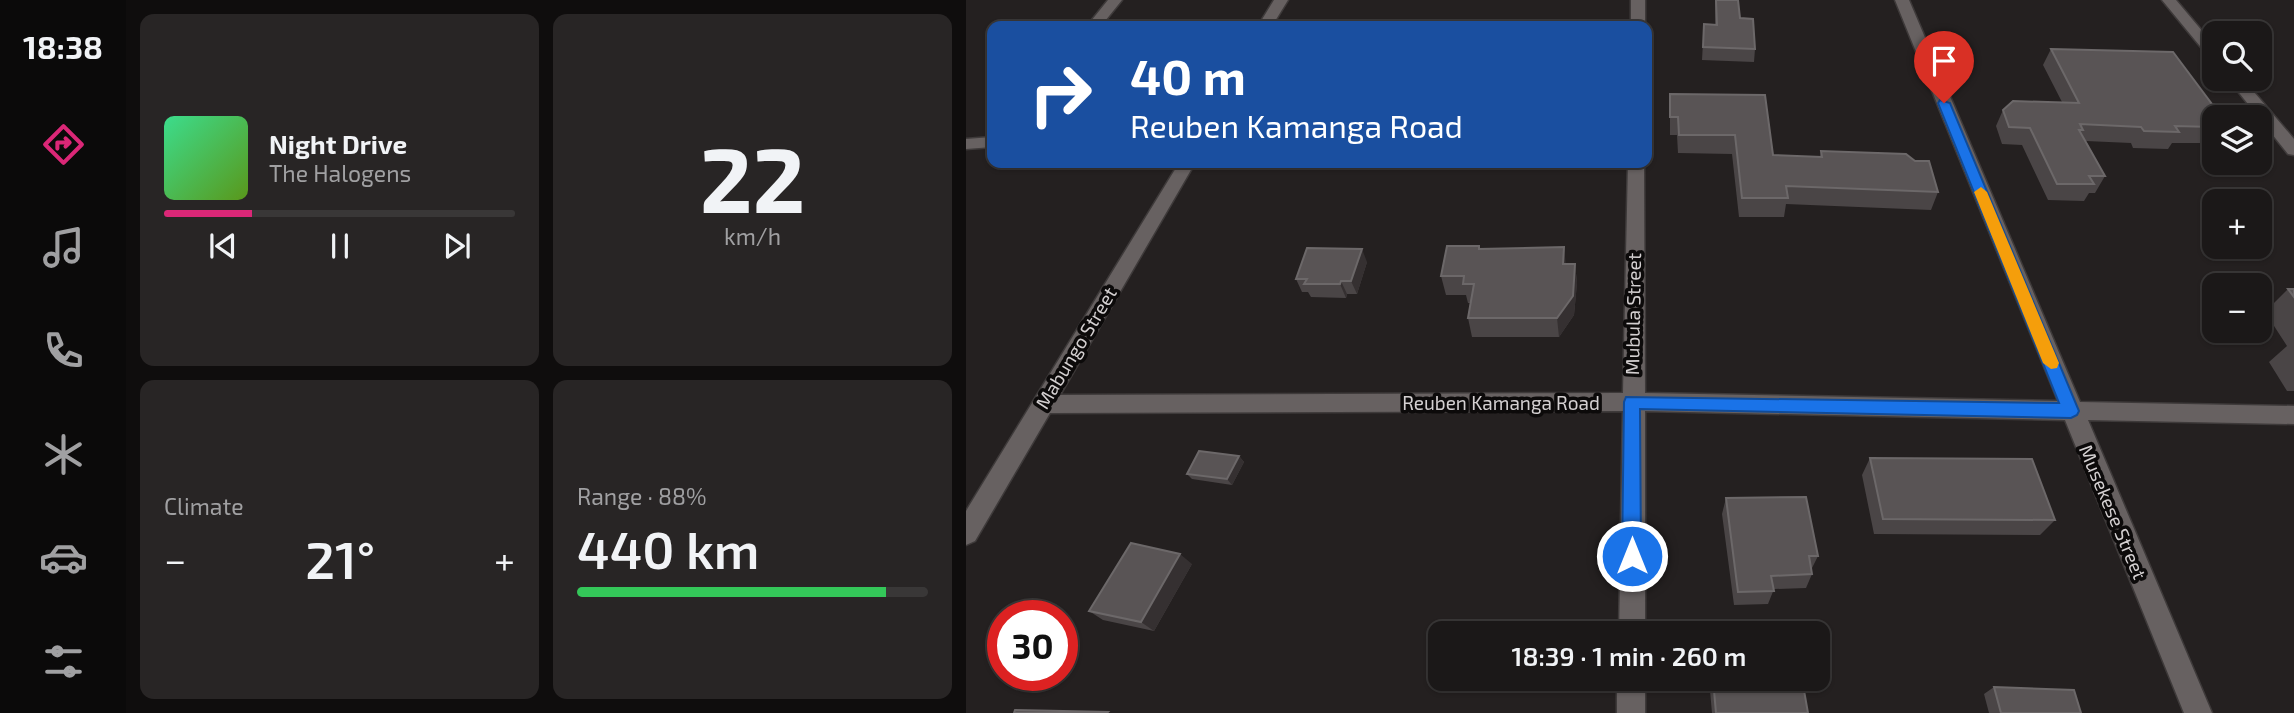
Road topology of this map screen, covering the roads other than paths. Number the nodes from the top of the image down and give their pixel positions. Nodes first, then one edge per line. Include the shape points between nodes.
1 (1115, 0) edge
2 (1281, 0) edge
3 (1638, 0) edge
4 (1902, 0) edge
5 (2169, 0) edge
6 (1098, 21) edge
7 (1268, 21) edge
8 (1637, 21) edge
9 (2202, 40) edge
10 (2245, 91) edge
11 (987, 142) edge
12 (966, 144) edge
13 (2294, 150) edge
14 (1184, 168) edge
15 (1636, 168) edge
16 (1632, 402) junction
17 (1043, 404) junction
18 (2071, 411) junction
19 (2294, 415) edge
20 (966, 533) edge
21 (1632, 621) edge
22 (1632, 691) edge
23 (1631, 713) edge
24 (2198, 713) edge

1 - 6 street
2 - 7 street
3 - 8 street
4 - 18 street, Musekese Street
5 - 9 street
10 - 13 street
11 - 12 street
14 - 17 street, Mabungo Street
15 - 16 street, Mubula Street
16 - 17 street, Reuben Kamanga Road
16 - 18 street, Reuben Kamanga Road
16 - 21 street, Mubula Street
17 - 20 street, Mabungo Street
18 - 19 street, Reuben Kamanga Road
18 - 24 street, Musekese Street
22 - 23 street

